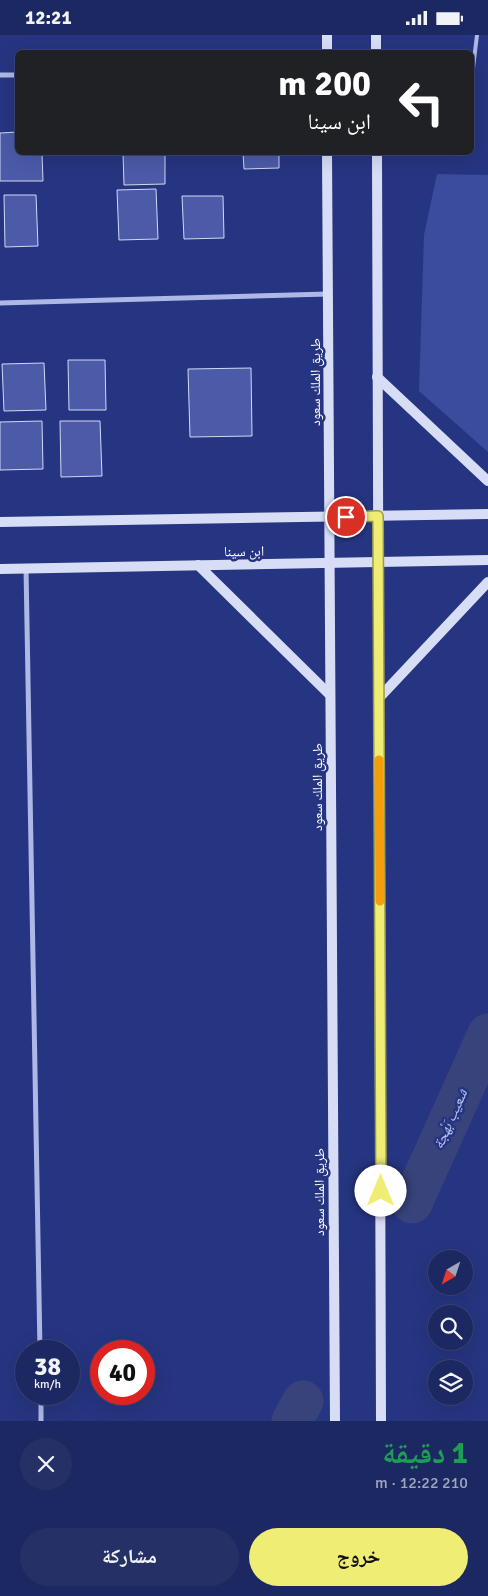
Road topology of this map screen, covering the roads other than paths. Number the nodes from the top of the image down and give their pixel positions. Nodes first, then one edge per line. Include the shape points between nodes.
1 (327, 35) edge
2 (376, 35) edge
3 (477, 35) edge
4 (327, 50) edge
5 (376, 50) edge
6 (474, 60) edge
7 (0, 75) edge
8 (15, 75) edge
9 (327, 155) edge
10 (377, 155) edge
11 (328, 294) junction
12 (0, 303) edge
13 (377, 377) junction
14 (488, 481) edge
15 (488, 514) edge
16 (378, 516) junction
17 (329, 517) junction
18 (0, 522) edge
19 (488, 560) edge
20 (378, 562) junction
21 (330, 563) junction
22 (198, 565) junction
23 (26, 568) junction
24 (0, 569) edge
25 (488, 582) edge
26 (330, 695) junction
27 (379, 698) junction
28 (40, 1340) edge
29 (41, 1405) edge
30 (41, 1421) edge
31 (334, 1421) edge
32 (381, 1421) edge

1 - 4 street
2 - 5 street
3 - 6 lane
7 - 8 street
9 - 11 street, طريق الملك سعود
10 - 13 street
11 - 12 street
11 - 17 street, طريق الملك سعود
13 - 14 street
13 - 16 street
15 - 16 street
16 - 17 street
16 - 20 street
17 - 18 street
17 - 21 street, طريق الملك سعود
19 - 20 street, ابن سينا
20 - 21 street, ابن سينا
20 - 27 street
21 - 22 street, ابن سينا
21 - 26 street, طريق الملك سعود
22 - 23 street, ابن سينا
22 - 26 street
23 - 24 street, ابن سينا
23 - 28 street
25 - 27 street
26 - 31 street, طريق الملك سعود
27 - 32 street
29 - 30 street

